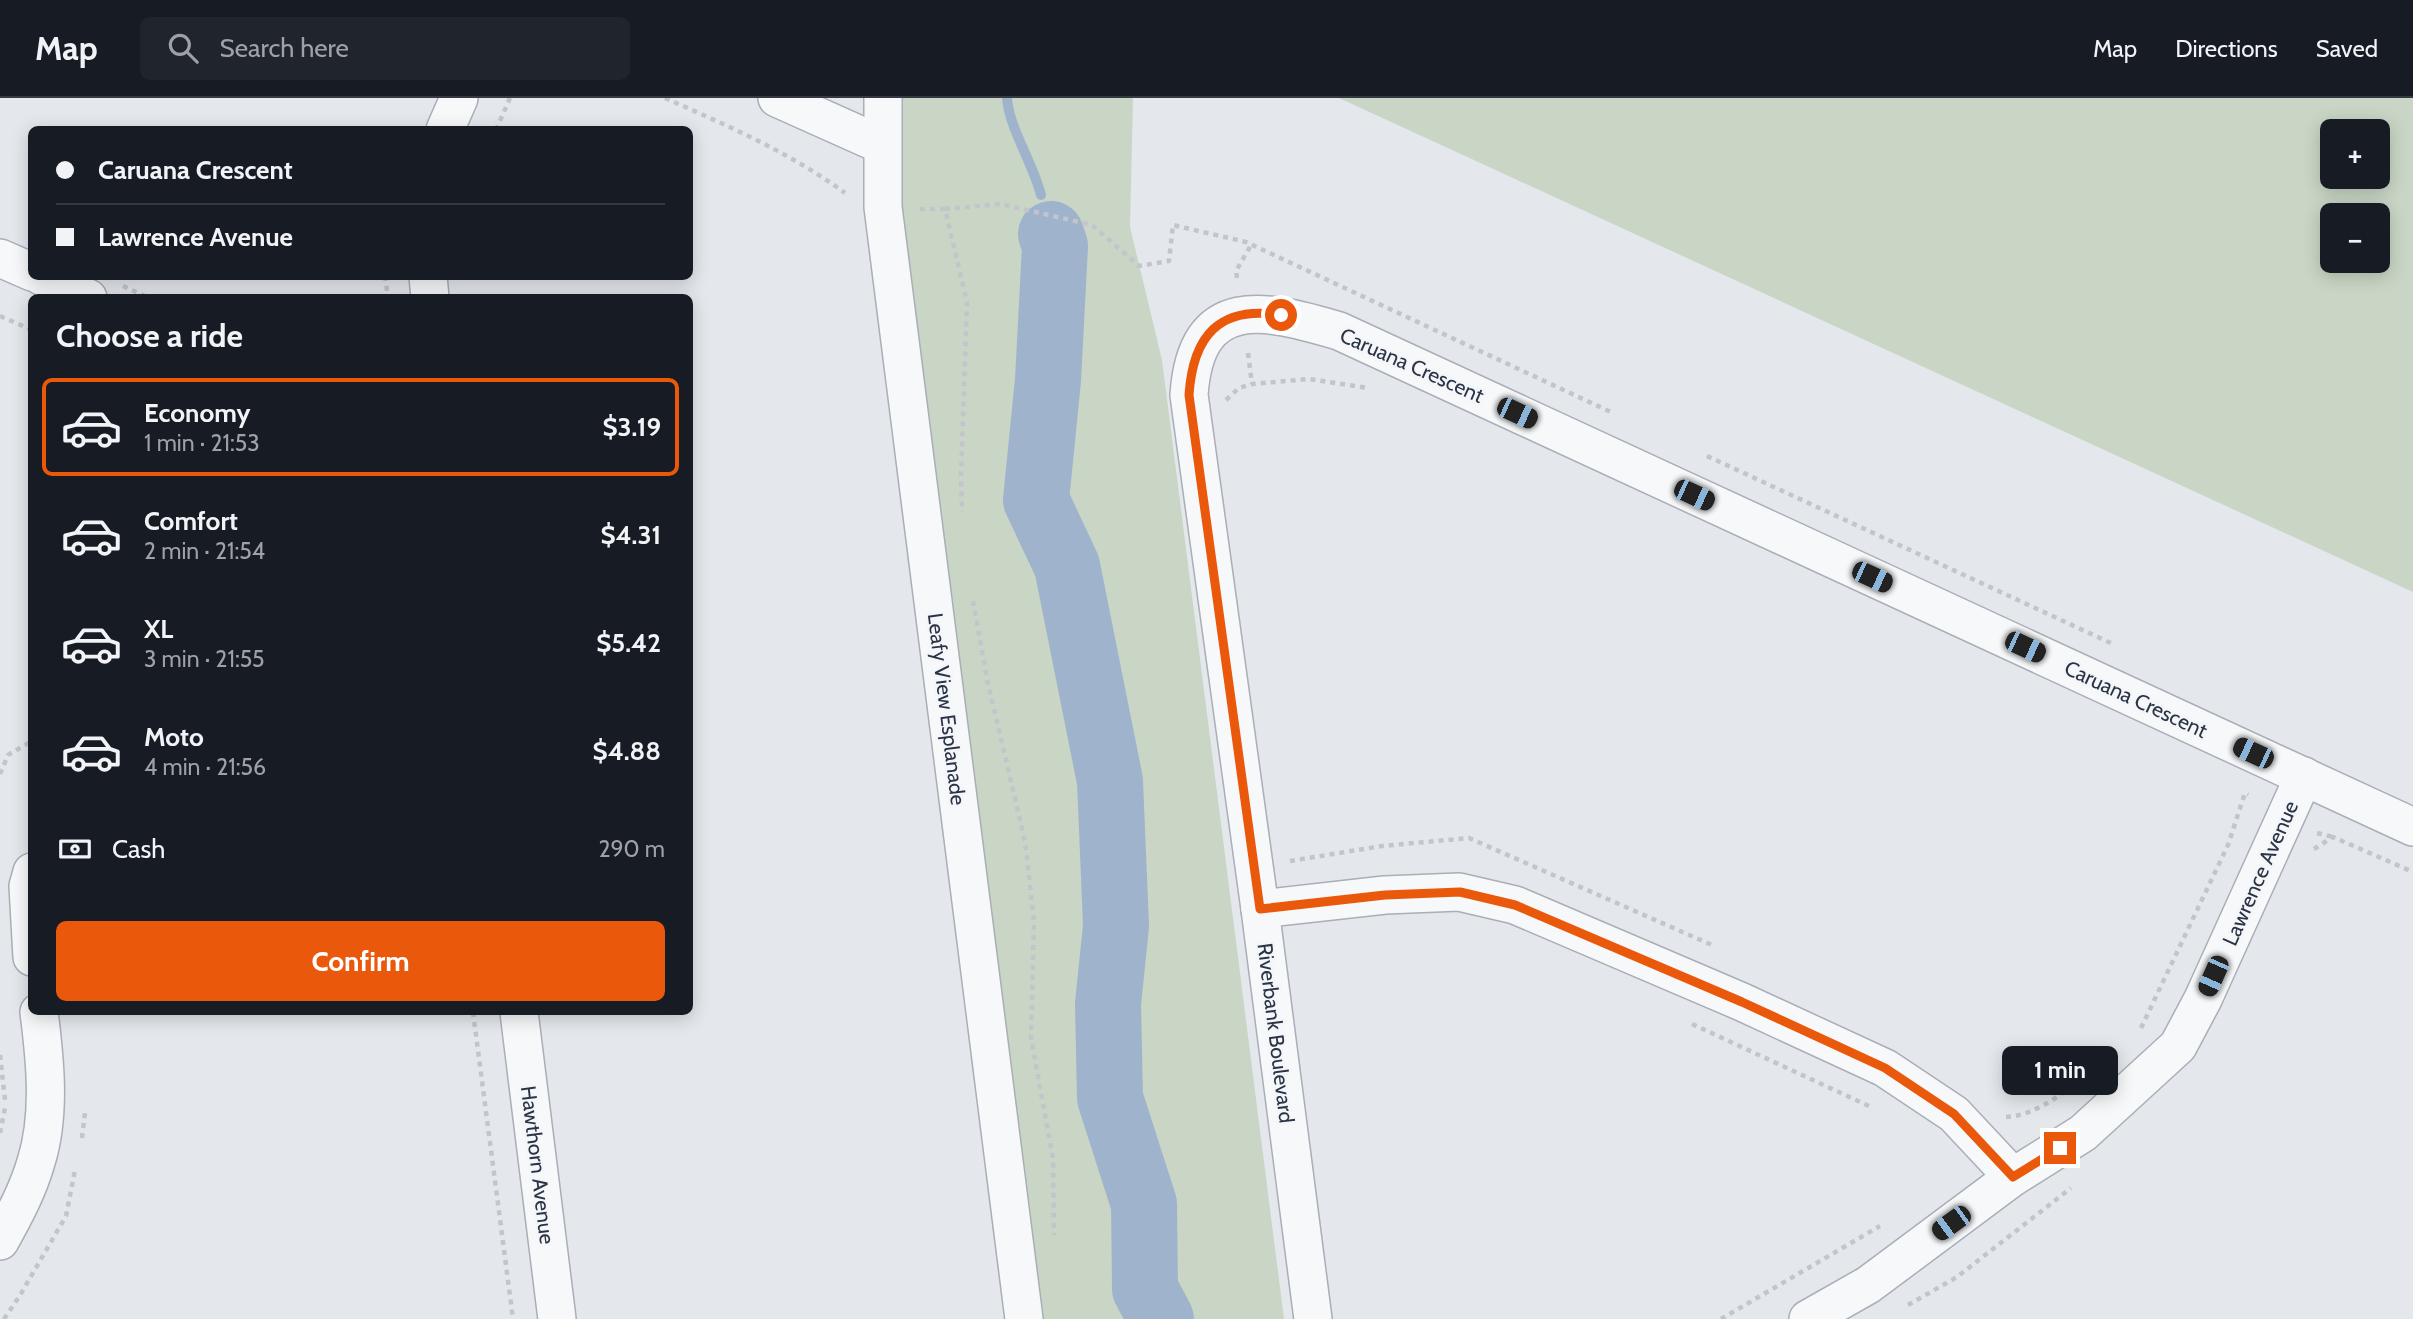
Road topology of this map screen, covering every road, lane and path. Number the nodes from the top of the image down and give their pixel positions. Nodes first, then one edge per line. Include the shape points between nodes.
1 (459, 98) edge
2 (510, 98) edge
3 (665, 98) edge
4 (777, 98) edge
5 (883, 98) edge
6 (447, 126) edge
7 (498, 126) edge
8 (882, 145) junction
9 (845, 193) dead end
10 (883, 207) junction
11 (945, 209) junction
12 (1173, 225) dead end
13 (0, 258) edge
14 (28, 270) edge
15 (58, 280) edge
16 (101, 290) edge
17 (125, 294) edge
18 (1243, 314) joint
19 (0, 316) edge
20 (28, 328) edge
21 (1379, 393) dead end
22 (1225, 402) dead end
23 (962, 516) dead end
24 (972, 589) dead end
25 (28, 743) edge
26 (0, 774) edge
27 (2304, 776) junction
28 (2232, 787) dead end
29 (2245, 793) junction
30 (2286, 816) junction
31 (2413, 827) edge
32 (2333, 837) dead end
33 (1282, 855) dead end
34 (1260, 909) junction
35 (1714, 946) dead end
36 (39, 1015) edge
37 (473, 1015) edge
38 (519, 1015) edge
39 (1688, 1022) dead end
40 (2139, 1032) dead end
41 (0, 1055) edge
42 (2101, 1063) dead end
43 (1881, 1111) dead end
44 (2000, 1118) dead end
45 (0, 1133) edge
46 (2013, 1177) junction
47 (1889, 1221) dead end
48 (0, 1241) edge
49 (1054, 1248) dead end
50 (513, 1319) edge
51 (557, 1319) edge
52 (1024, 1319) edge
53 (1313, 1319) edge
54 (1721, 1319) edge
55 (1808, 1319) edge

1 - 6 street
2 - 7 path
3 - 9 path via 821,175
4 - 8 street
5 - 8 street, Leafy View Esplanade
8 - 10 street, Leafy View Esplanade
10 - 11 path
10 - 52 street, Leafy View Esplanade
11 - 12 path via 1001,204 1093,225 1139,266 1169,261
11 - 23 path via 967,302
13 - 14 street
15 - 16 street
16 - 17 path
18 - 27 street, Caruana Crescent via 1267,313 1339,331
18 - 34 street, Riverbank Boulevard via 1205,337 1195,354 1189,395
19 - 20 path
21 - 22 path via 1309,379 1246,386
24 - 49 path via 987,679 1025,841 1034,922 1031,1038 1053,1158
25 - 26 path via 8,755
27 - 30 street, Lawrence Avenue
27 - 31 street, Caruana Crescent
28 - 29 path
29 - 30 path
29 - 40 path via 2228,845
30 - 32 path
30 - 46 street, Lawrence Avenue via 2178,1046 2083,1133
33 - 35 path via 1289,862 1382,846 1469,838
34 - 46 street via 1460,892 1515,905 1885,1068 1954,1114
34 - 53 street, Riverbank Boulevard
36 - 48 street via 45,1108 37,1161
37 - 50 path
38 - 51 street, Hawthorn Avenue
39 - 43 path
41 - 45 path via 6,1103
42 - 44 path via 2036,1110
46 - 55 street, Lawrence Avenue via 1868,1284
47 - 54 path

